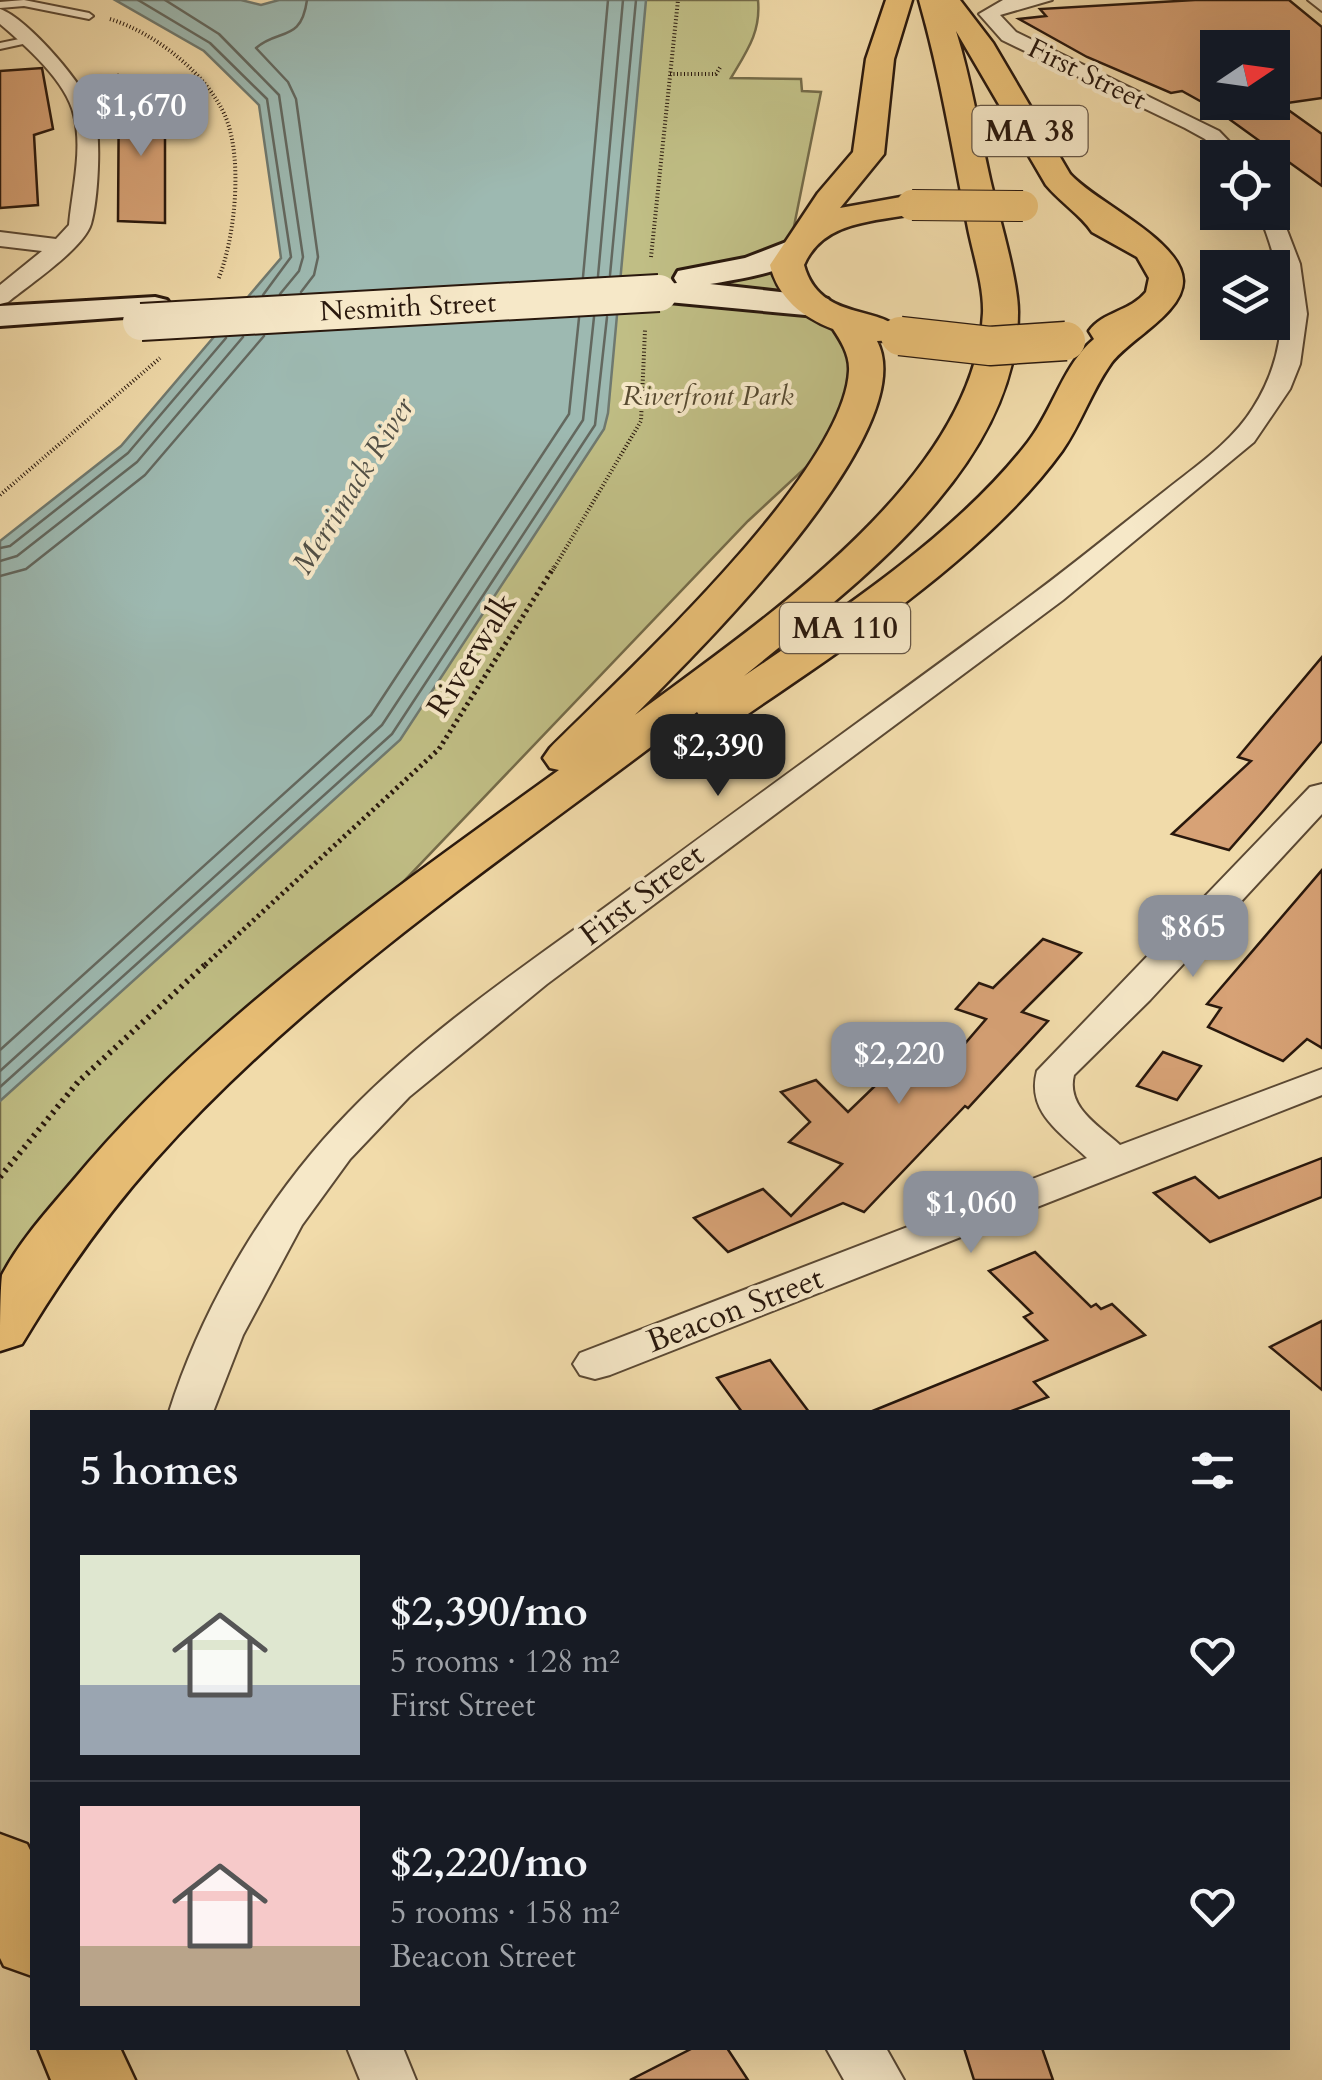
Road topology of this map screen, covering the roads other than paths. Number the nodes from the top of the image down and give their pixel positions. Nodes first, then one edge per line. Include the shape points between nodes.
1 (903, 0) edge
2 (932, 0) edge
3 (946, 0) edge
4 (1041, 0) edge
5 (0, 4) edge
6 (0, 15) edge
7 (89, 16) road end
8 (0, 32) edge
9 (25, 35) junction
10 (0, 46) edge
11 (1217, 140) edge
12 (1276, 230) edge
13 (0, 239) edge
14 (1136, 240) junction
15 (801, 242) junction
16 (61, 246) junction
17 (657, 281) junction
18 (9, 289) edge
19 (1308, 292) edge
20 (66, 312) junction
21 (148, 314) junction
22 (831, 314) junction
23 (0, 316) edge
24 (1141, 317) junction
25 (0, 330) edge
26 (1322, 794) edge
27 (475, 854) junction
28 (1322, 1081) edge
29 (1115, 1162) junction
30 (0, 1330) edge
31 (595, 1364) dead end
32 (192, 1410) edge
33 (0, 1867) edge
34 (30, 1937) edge
35 (79, 2050) edge
36 (376, 2050) edge
37 (855, 2050) edge
38 (93, 2080) edge
39 (388, 2080) edge
40 (876, 2080) edge

1 - 15 main road via 880,59 868,154
1 - 27 main road via 920,35 970,289 964,360 938,423 908,469 848,535 630,714
2 - 27 main road via 1001,310 988,382 964,435 899,517 807,603 662,720
3 - 14 main road, MA 38 via 980,43 1057,178
4 - 11 street, First Street via 998,6 988,14 1009,36
5 - 7 lane
6 - 9 street
8 - 9 street
9 - 10 lane
9 - 16 street via 86,119 80,225
12 - 19 street, First Street
13 - 16 street
14 - 15 main road, MA 110, bridge via 1022,206 912,205 842,219
14 - 24 main road, MA 110 via 1160,259 1168,279 1162,299
15 - 17 main road, Nesmith Street via 735,270
15 - 22 main road via 787,265 791,282
16 - 18 street
17 - 21 main road, Nesmith Street, bridge
17 - 22 main road, Nesmith Street
18 - 20 main road
19 - 32 street, First Street via 1277,388 1260,418 1218,461 1038,604 528,980 360,1123 298,1198 233,1309
20 - 21 main road, Nesmith Street
20 - 23 main road, Nesmith Street
21 - 25 main road, Nesmith Street
22 - 24 main road, bridge via 900,336 990,346 1066,340
22 - 27 main road, MA 110 via 868,361 867,378 814,485 744,572
24 - 27 main road, MA 110 via 1096,356 1062,422 1025,472 909,578 750,693
26 - 29 street via 1056,1071 1056,1107
27 - 30 main road, MA 110 via 322,975 173,1107 59,1234
28 - 29 street, Beacon Street
29 - 31 street, Beacon Street
33 - 34 main road
35 - 38 main road
36 - 39 street
37 - 40 street

